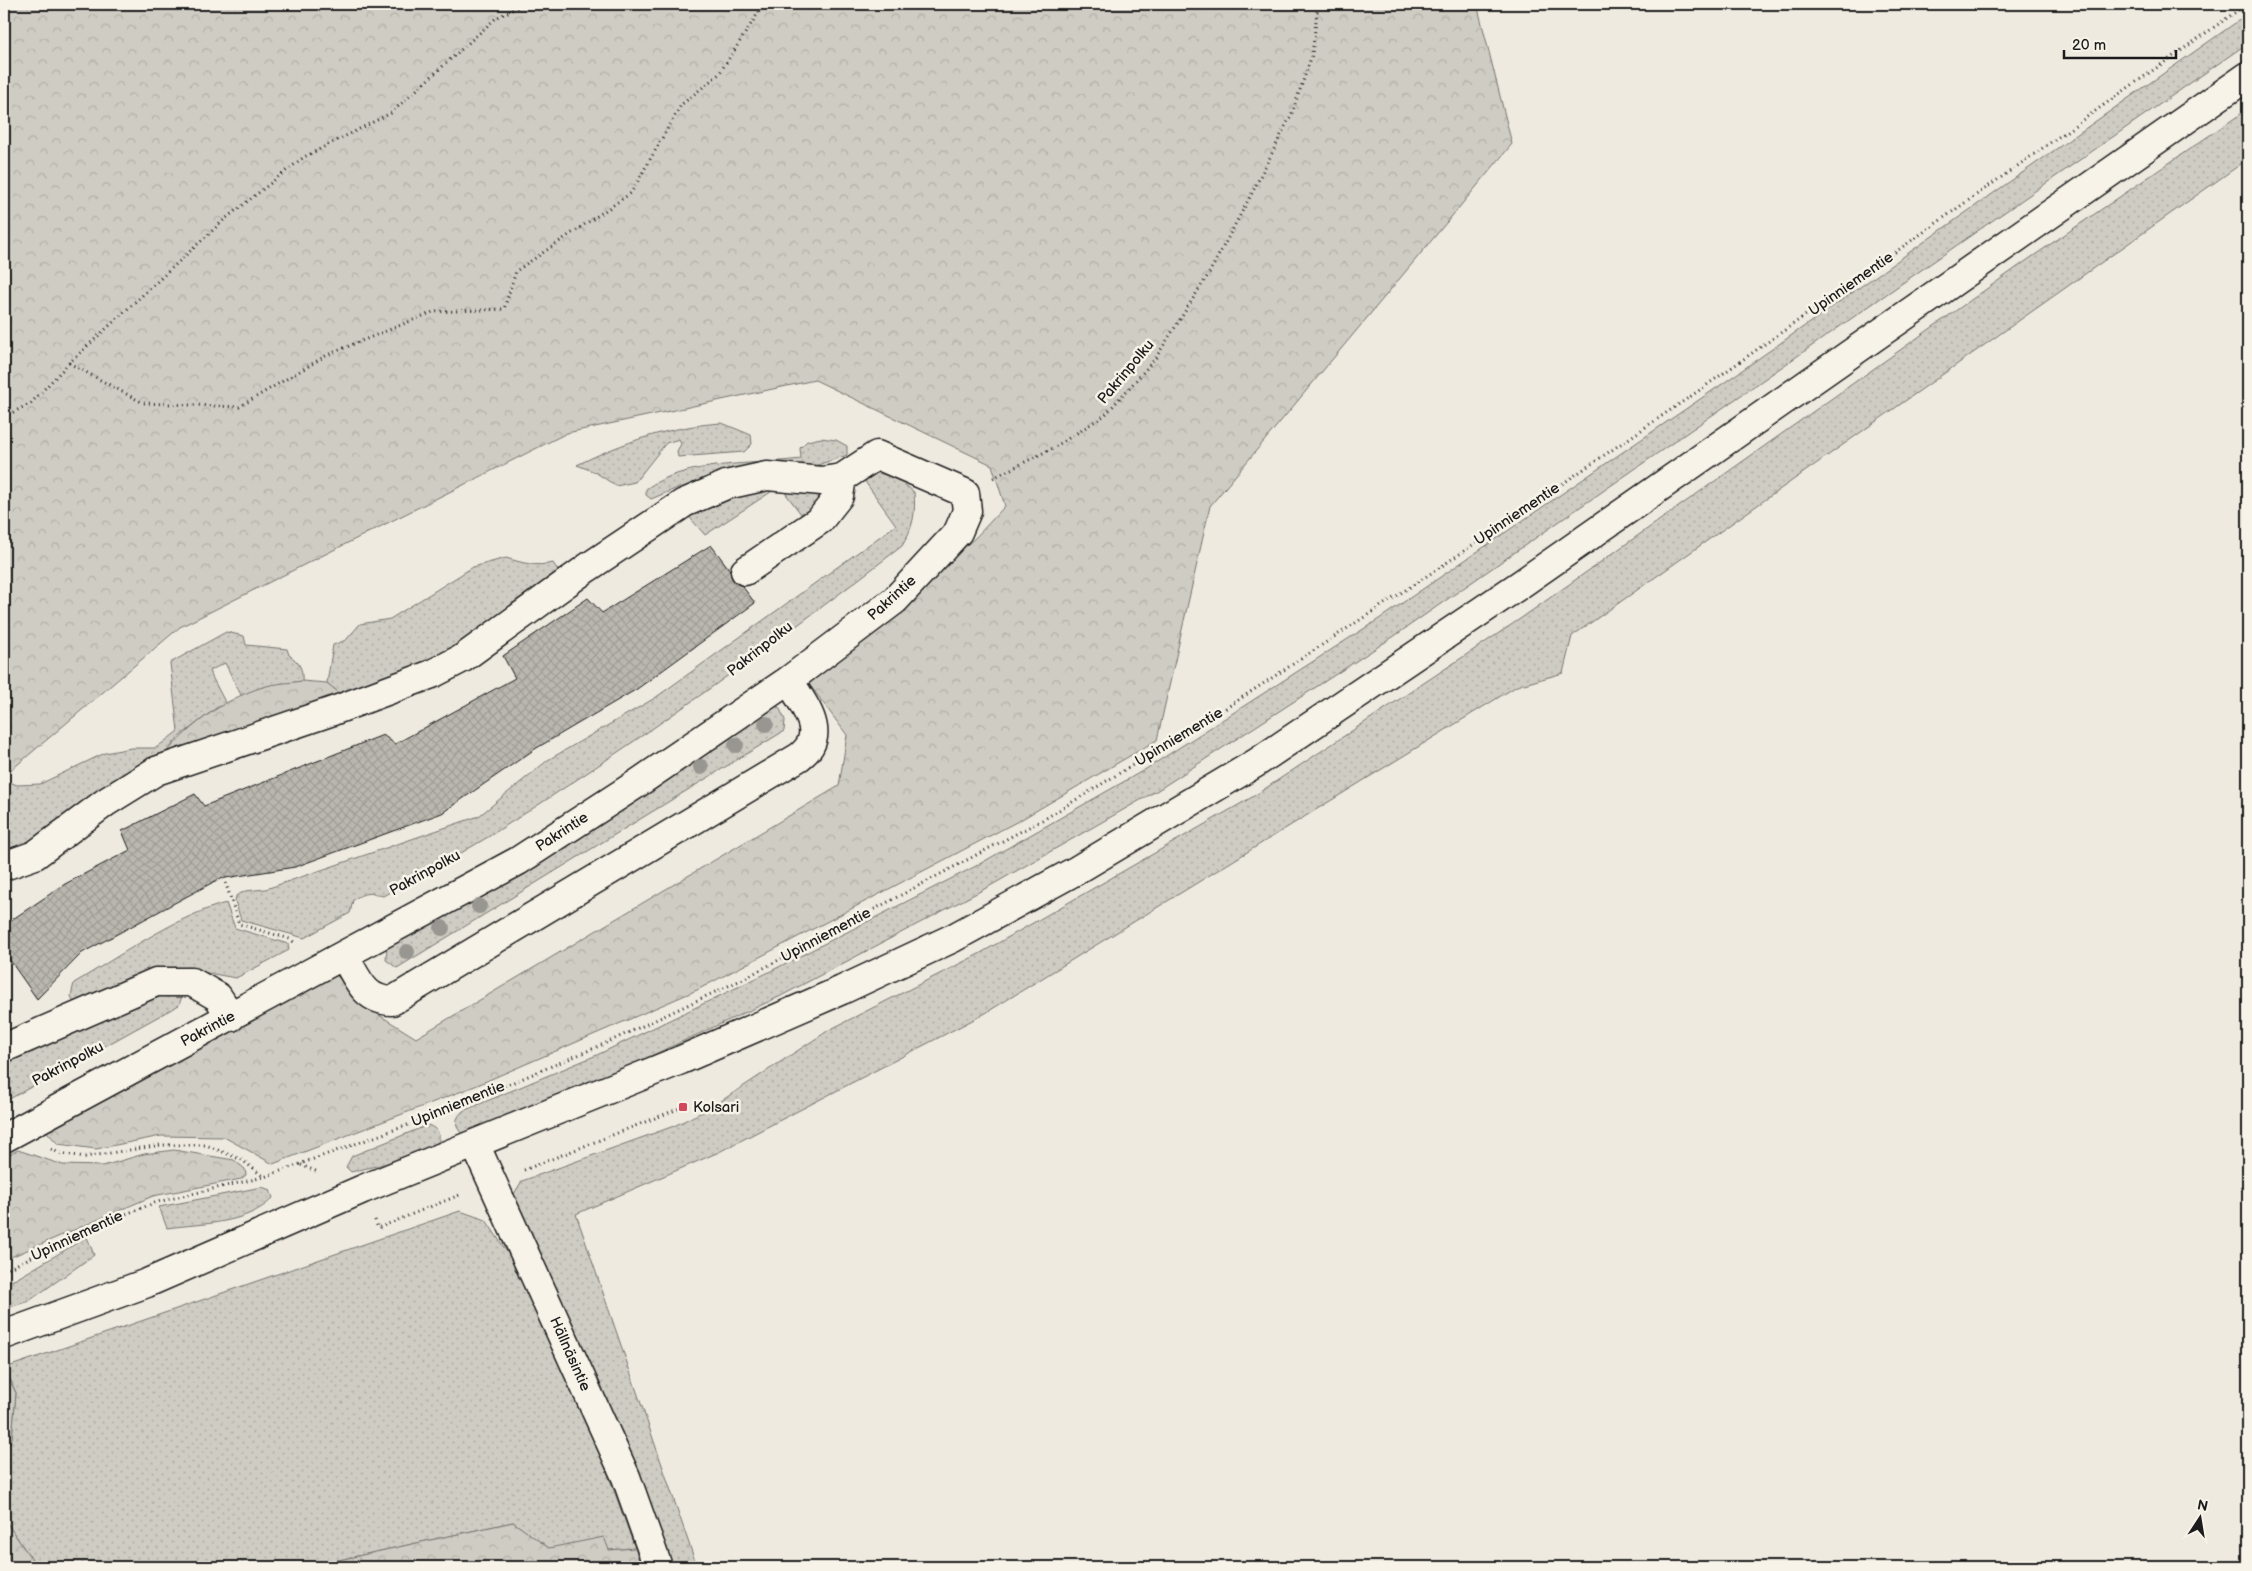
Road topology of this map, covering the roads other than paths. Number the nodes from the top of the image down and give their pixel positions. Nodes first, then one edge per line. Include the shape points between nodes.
1 (2248, 76) edge
2 (842, 478) junction
3 (745, 571) dead end
4 (789, 680) junction
5 (4, 866) edge
6 (344, 956) junction
7 (231, 1016) junction
8 (4, 1048) edge
9 (15, 1132) edge
10 (475, 1144) junction
11 (4, 1335) edge
12 (658, 1567) edge

1 - 10 main road via 1521,584 1248,768 1077,870 953,938 681,1060
2 - 3 main road via 839,496 820,520
2 - 4 main road, Pakrintie via 877,455 965,493 967,511 958,532 895,600
2 - 5 main road via 822,481 767,476 726,485 684,503 604,556 464,658 432,674 340,709 156,771 106,802 35,855
4 - 6 main road, Pakrintie via 518,861
4 - 6 main road via 813,723 815,738 810,749 799,757 392,1001 368,995
6 - 7 main road, Pakrintie
7 - 8 main road via 218,997 192,982 156,982
7 - 9 main road, Pakrintie
10 - 11 main road via 147,1283
10 - 12 main road, Hällnäsintie via 626,1477

